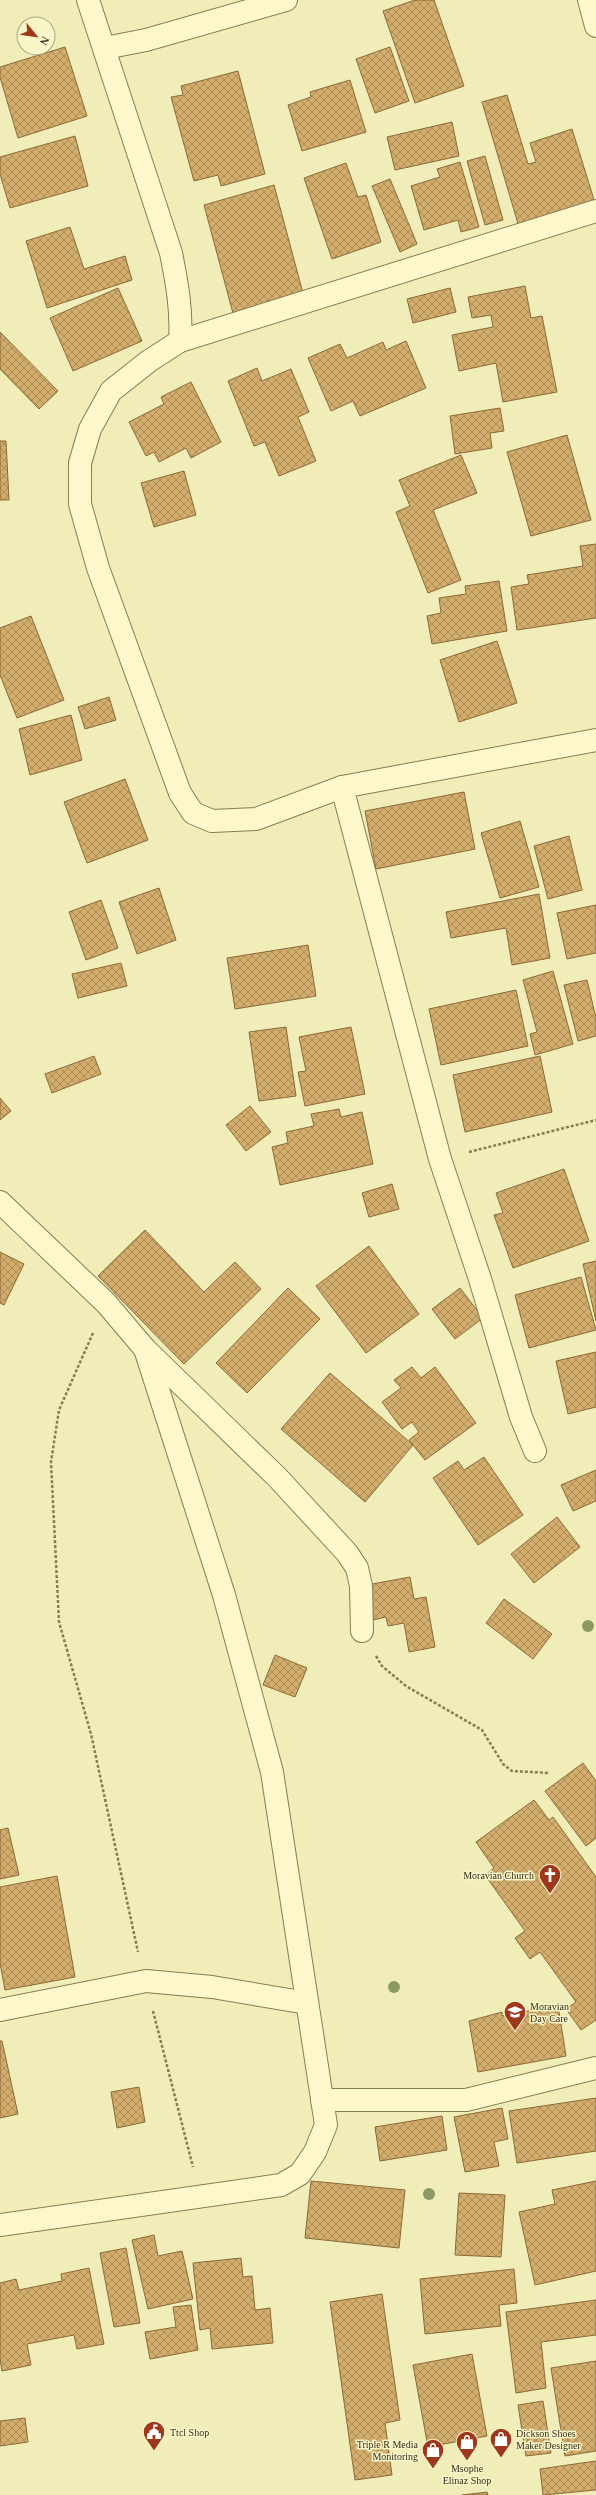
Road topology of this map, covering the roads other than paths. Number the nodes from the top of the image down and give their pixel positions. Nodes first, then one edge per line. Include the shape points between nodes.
1 (88, 0) edge
2 (286, 0) edge
3 (589, 0) edge
4 (596, 26) edge
5 (105, 48) junction
6 (596, 211) edge
7 (180, 341) junction
8 (596, 740) edge
9 (342, 787) junction
10 (0, 1202) edge
11 (145, 1349) junction
12 (535, 1452) dead end
13 (362, 1631) road end
14 (307, 2003) junction
15 (0, 2010) edge
16 (596, 2068) edge
17 (322, 2100) junction
18 (0, 2225) edge

1 - 5 street
2 - 5 street via 146,40
3 - 4 street
5 - 7 street via 171,253 180,295
6 - 7 street
7 - 9 street via 149,361 111,392 90,429 80,464 80,504 98,568 180,793 193,812 212,821 256,819
8 - 9 street
9 - 12 street via 440,1159 480,1279 521,1417
10 - 11 street via 106,1303
11 - 13 street via 278,1478 348,1553 357,1568 361,1586
11 - 14 street via 224,1595 272,1772
14 - 15 street via 212,1987 146,1981
14 - 17 street
16 - 17 street via 466,2100
17 - 18 street via 326,2125 315,2152 300,2174 281,2185

